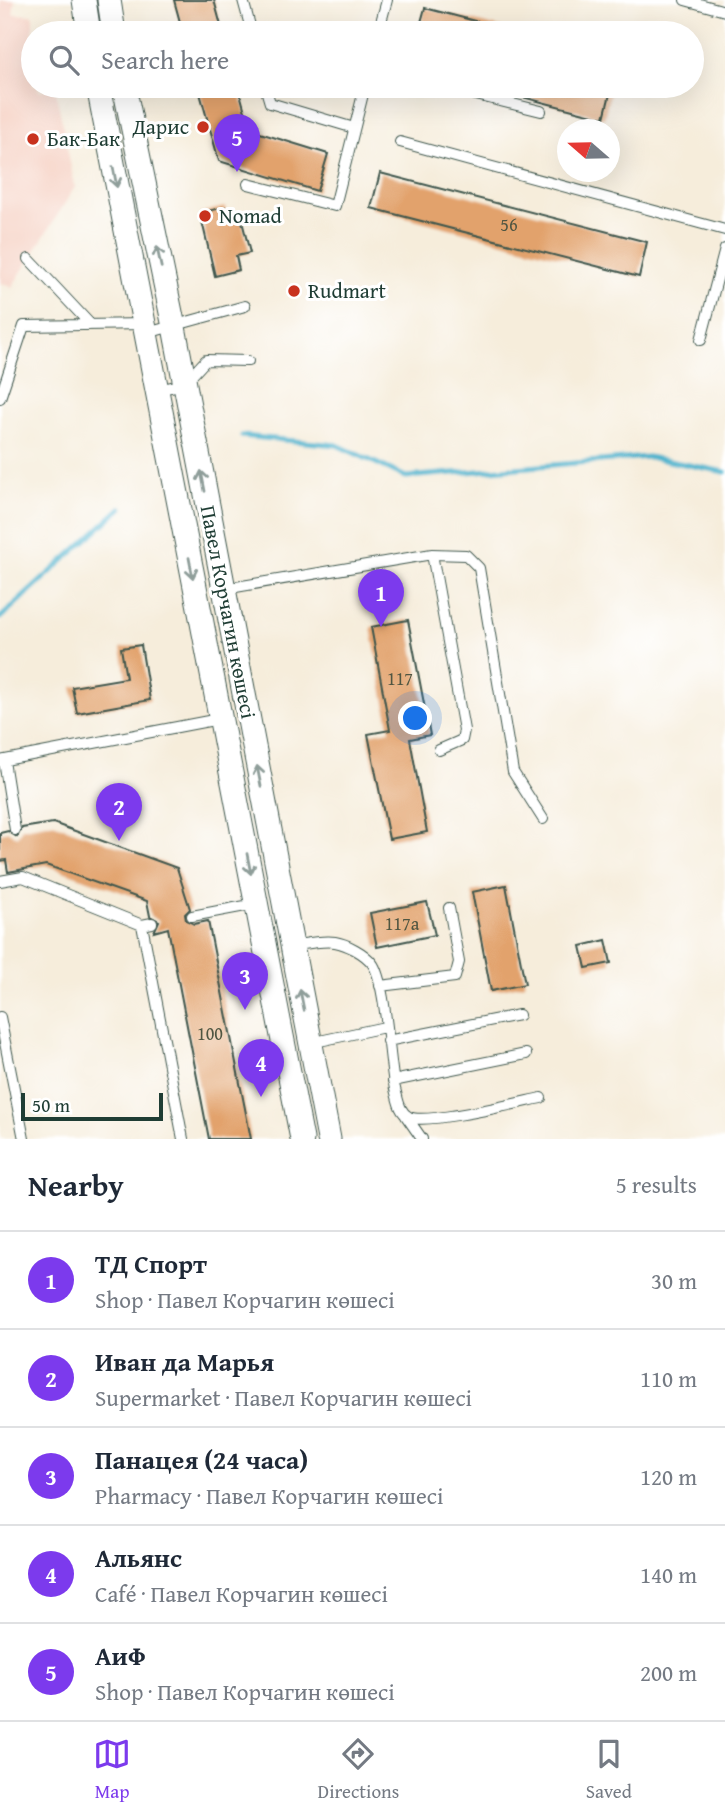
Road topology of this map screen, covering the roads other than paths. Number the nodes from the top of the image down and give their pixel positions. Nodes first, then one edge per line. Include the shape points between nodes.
1 (84, 0) edge
2 (109, 0) edge
3 (243, 0) edge
4 (387, 0) edge
5 (685, 0) edge
6 (725, 11) edge
7 (87, 21) edge
8 (112, 21) edge
9 (249, 21) edge
10 (381, 21) edge
11 (100, 98) edge
12 (126, 98) edge
13 (269, 98) edge
14 (362, 98) edge
15 (488, 98) edge
16 (541, 111) dead end
17 (354, 128) junction
18 (400, 142) dead end
19 (248, 184) dead end
20 (725, 230) edge
21 (725, 249) edge
22 (29, 259) dead end
23 (246, 306) dead end
24 (89, 323) junction
25 (174, 327) junction
26 (145, 329) junction
27 (701, 340) dead end
28 (248, 360) dead end
29 (184, 384) junction
30 (157, 390) junction
31 (0, 398) edge
32 (432, 554) junction
33 (223, 589) junction
34 (220, 719) junction
35 (439, 750) dead end
36 (2, 761) edge
37 (543, 820) dead end
38 (15, 830) dead end
39 (0, 881) edge
40 (256, 904) junction
41 (449, 908) dead end
42 (192, 916) dead end
43 (292, 946) junction
44 (380, 986) junction
45 (519, 1015) dead end
46 (0, 1017) edge
47 (385, 1027) junction
48 (387, 1041) junction
49 (310, 1043) junction
50 (526, 1054) dead end
51 (393, 1081) junction
52 (319, 1089) junction
53 (293, 1095) junction
54 (541, 1098) dead end
55 (406, 1116) junction
56 (24, 1139) edge
57 (183, 1139) edge
58 (302, 1139) edge
59 (329, 1139) edge
60 (422, 1139) edge

1 - 7 street
2 - 8 street
3 - 9 lane
4 - 10 lane
5 - 6 lane
11 -> 26 street, Павел Корчагин көшесі
25 -> 12 street, Павел Корчагин көшесі
13 - 17 lane via 270,103
14 - 17 lane
15 - 16 lane
17 - 19 lane via 335,206
18 - 20 lane
21 - 27 lane
22 - 24 lane
23 - 25 lane
24 - 26 lane
24 - 31 lane via 24,326
25 - 26 lane
25 - 29 street, Павел Корчагин көшесі
26 - 30 street, Павел Корчагин көшесі
28 - 29 lane via 206,360
29 - 30 lane
33 -> 29 street, Павел Корчагин көшесі
30 -> 34 street, Павел Корчагин көшесі
32 - 33 lane
32 - 35 lane via 464,730 462,740
32 - 37 lane via 466,555 479,568 513,772
43 -> 33 street, Павел Корчагин көшесі
34 - 36 lane
34 -> 40 street, Павел Корчагин көшесі
36 - 38 lane
39 - 57 lane via 22,873 147,924
40 - 42 lane
40 - 53 street, Павел Корчагин көшесі
41 - 44 lane via 459,962 455,977
43 - 44 lane via 334,942 352,948 373,963
49 -> 43 street, Павел Корчагин көшесі
44 - 47 lane
45 - 48 lane
46 - 56 lane
47 - 48 lane
47 - 49 lane
48 - 51 lane
49 - 52 street, Павел Корчагин көшесі
50 - 51 lane
51 - 55 lane
52 - 53 street
52 - 59 street, Павел Корчагин көшесі
53 - 58 street, Павел Корчагин көшесі
54 - 55 lane via 459,1114
55 - 60 lane

